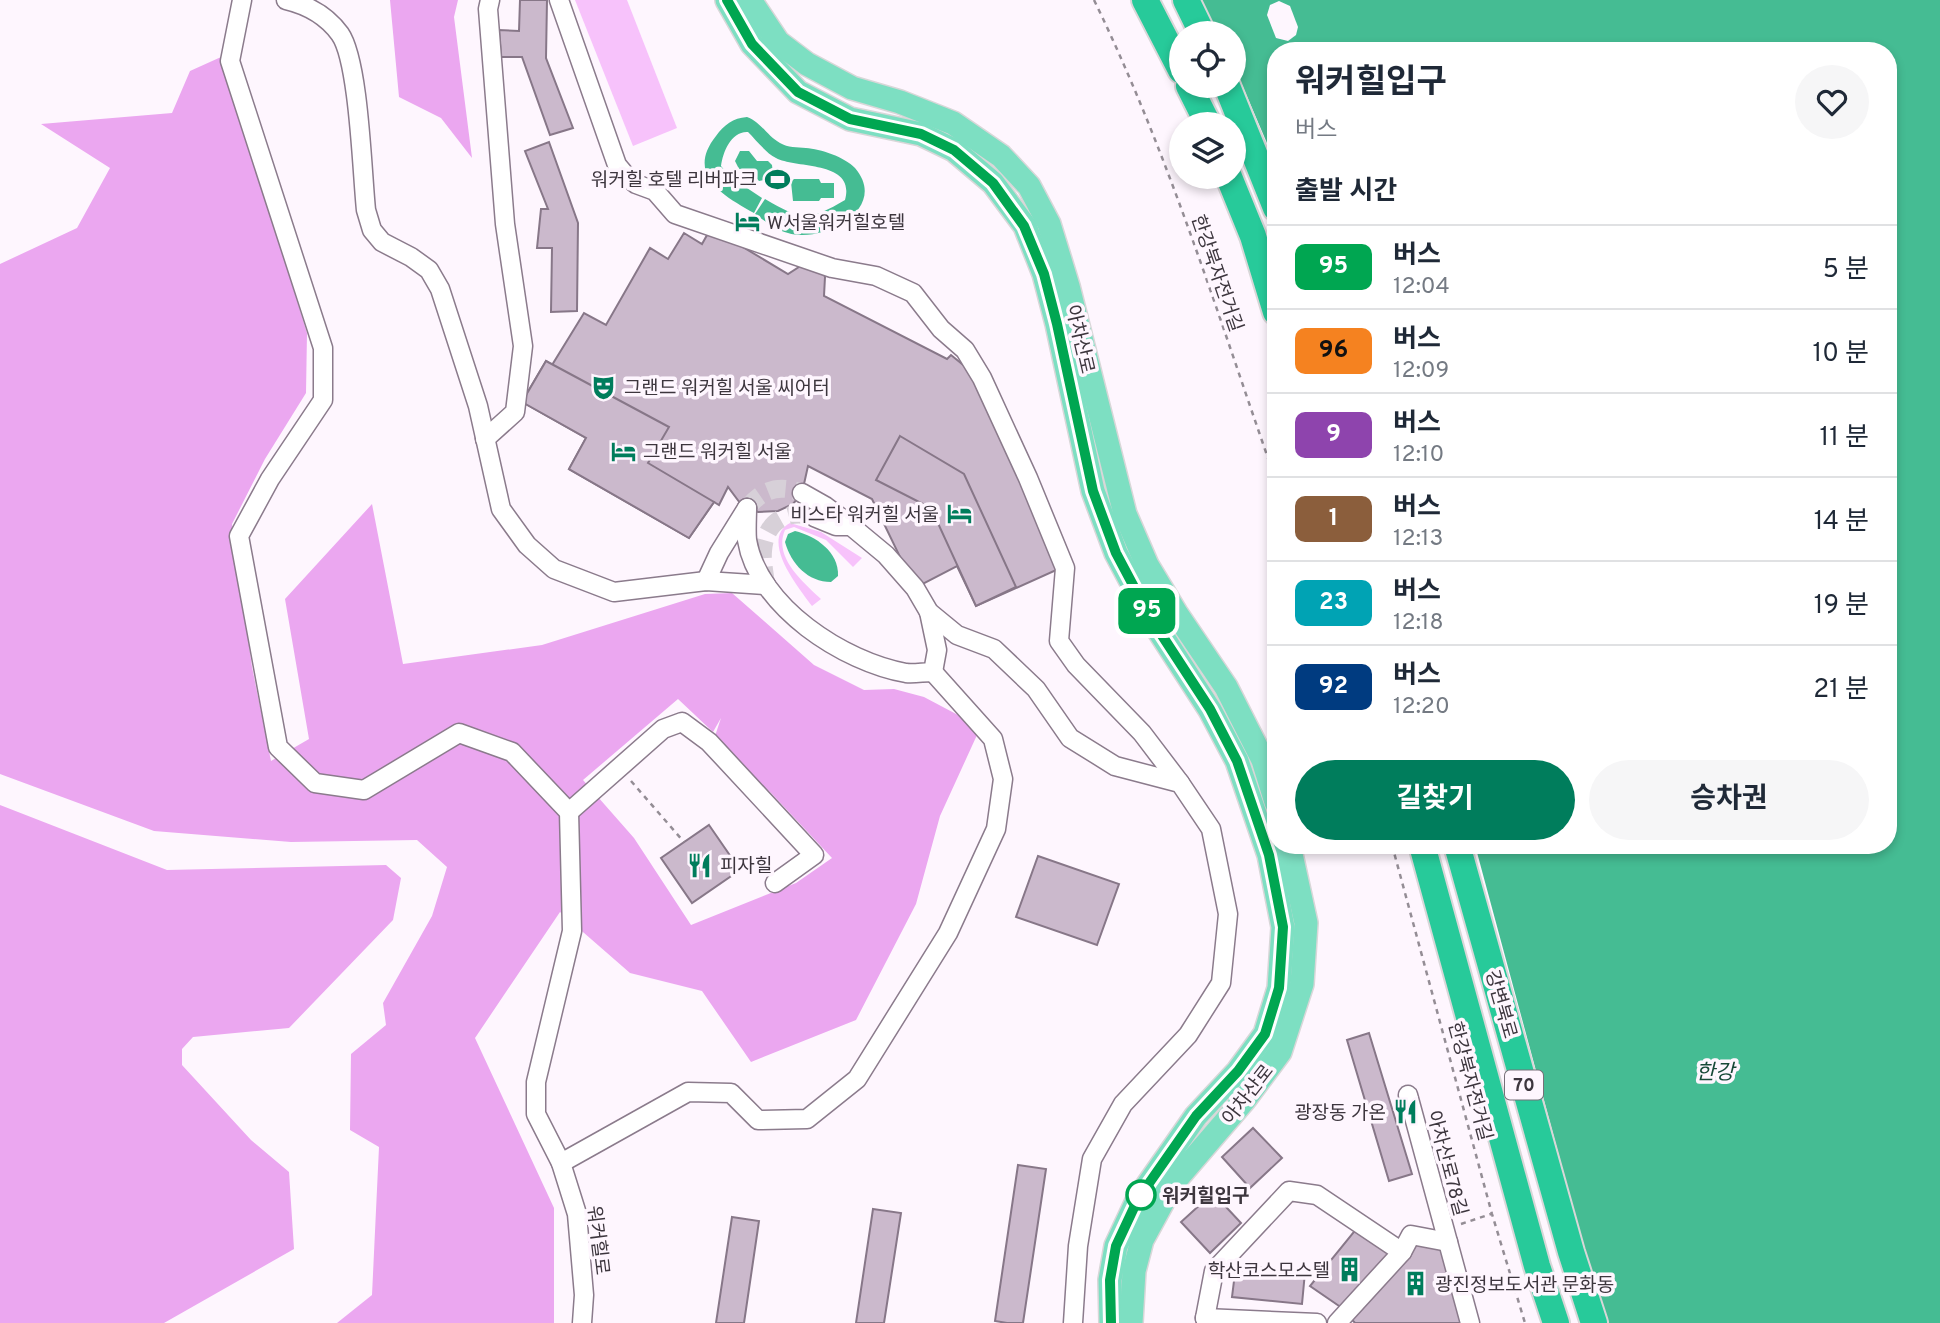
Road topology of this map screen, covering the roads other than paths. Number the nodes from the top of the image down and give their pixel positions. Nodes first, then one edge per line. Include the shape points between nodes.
1 (242, 0) edge
2 (286, 0) edge
3 (490, 0) edge
4 (559, 0) edge
5 (727, 0) edge
6 (750, 0) edge
7 (1145, 0) edge
8 (1186, 0) edge
9 (1196, 21) edge
10 (1169, 47) edge
11 (1232, 98) edge
12 (1267, 186) edge
13 (1234, 189) edge
14 (1267, 282) edge
15 (485, 439) junction
16 (802, 493) tunnel mouth
17 (814, 517) tunnel mouth
18 (851, 526) junction
19 (706, 581) junction
20 (766, 585) junction
21 (929, 612) junction
22 (933, 672) junction
23 (1267, 773) edge
24 (1180, 783) junction
25 (569, 812) junction
26 (1267, 849) edge
27 (1269, 854) edge
28 (1291, 854) edge
29 (1424, 854) edge
30 (1460, 854) edge
31 (775, 883) dead end
32 (1408, 1095) dead end
33 (561, 1163) junction
34 (1446, 1236) junction
35 (1402, 1252) junction
36 (1206, 1320) edge
37 (582, 1323) edge
38 (1073, 1323) edge
39 (1111, 1323) edge
40 (1131, 1323) edge
41 (1317, 1323) edge
42 (1337, 1323) edge
43 (1470, 1323) edge
44 (1556, 1323) edge
45 (1594, 1323) edge

1 - 25 street via 230,61 323,348 323,400 270,478 239,536 278,747 315,783 364,790 459,733 512,752
2 - 15 street via 324,17 341,35 352,65 366,210 372,230 382,242 429,270 440,289
3 - 15 street via 505,224 523,346 515,412
4 - 24 street via 617,165 626,177 655,191 675,214 832,268 876,276 913,293 941,329 965,350 1018,455 1065,568 1059,641 1142,733
5 - 26 main road, 아차산로 via 752,44 798,92 850,119 921,134 954,150 993,183 1024,226 1044,274 1093,491 1116,553 1237,761
6 - 23 main road, 아차산로 via 778,42 807,64 852,89 953,123 1001,156 1029,186 1049,224 1068,286 1125,514 1175,613 1226,687
7 - 10 highway
8 - 9 highway
11 - 12 highway
13 - 14 highway
15 - 19 street via 501,509 527,545 554,569 614,592
16 - 18 street
17 - 18 street via 836,526
18 - 21 street via 886,555
19 - 20 street
19 - 20 street via 747,508 747,540
20 - 22 street via 798,621 863,661 908,673
21 - 22 street via 937,650
21 - 24 street via 957,635 994,649 1035,689 1070,738 1115,766
22 - 33 street via 993,739 1003,779 996,830 948,933 857,1079 807,1119 758,1120 731,1093 688,1092
24 - 38 street via 1211,829 1228,914 1221,983 1188,1035 1124,1104 1092,1159 1078,1246
25 - 31 street via 663,729 682,722 709,742 814,855
25 - 33 street, 워커힐로 via 572,931 536,1082 536,1114
27 - 39 main road, 아차산로 via 1283,927 1279,988 1265,1034 1196,1116 1138,1199 1116,1246 1110,1280
28 - 40 main road, 아차산로 via 1306,923 1302,984 1295,1007 1279,1052 1173,1183 1142,1240 1134,1271
29 - 44 highway, 강변북로 / 70
30 - 45 highway, 강변북로 / 70
32 - 34 street, 아차산로78길
33 - 37 street, 워커힐로 via 578,1214
34 - 35 street, 아차산로78길 via 1411,1235
34 - 43 street, 아차산로78길
35 - 36 street via 1317,1195 1289,1191 1214,1271
35 - 42 street
36 - 41 street

